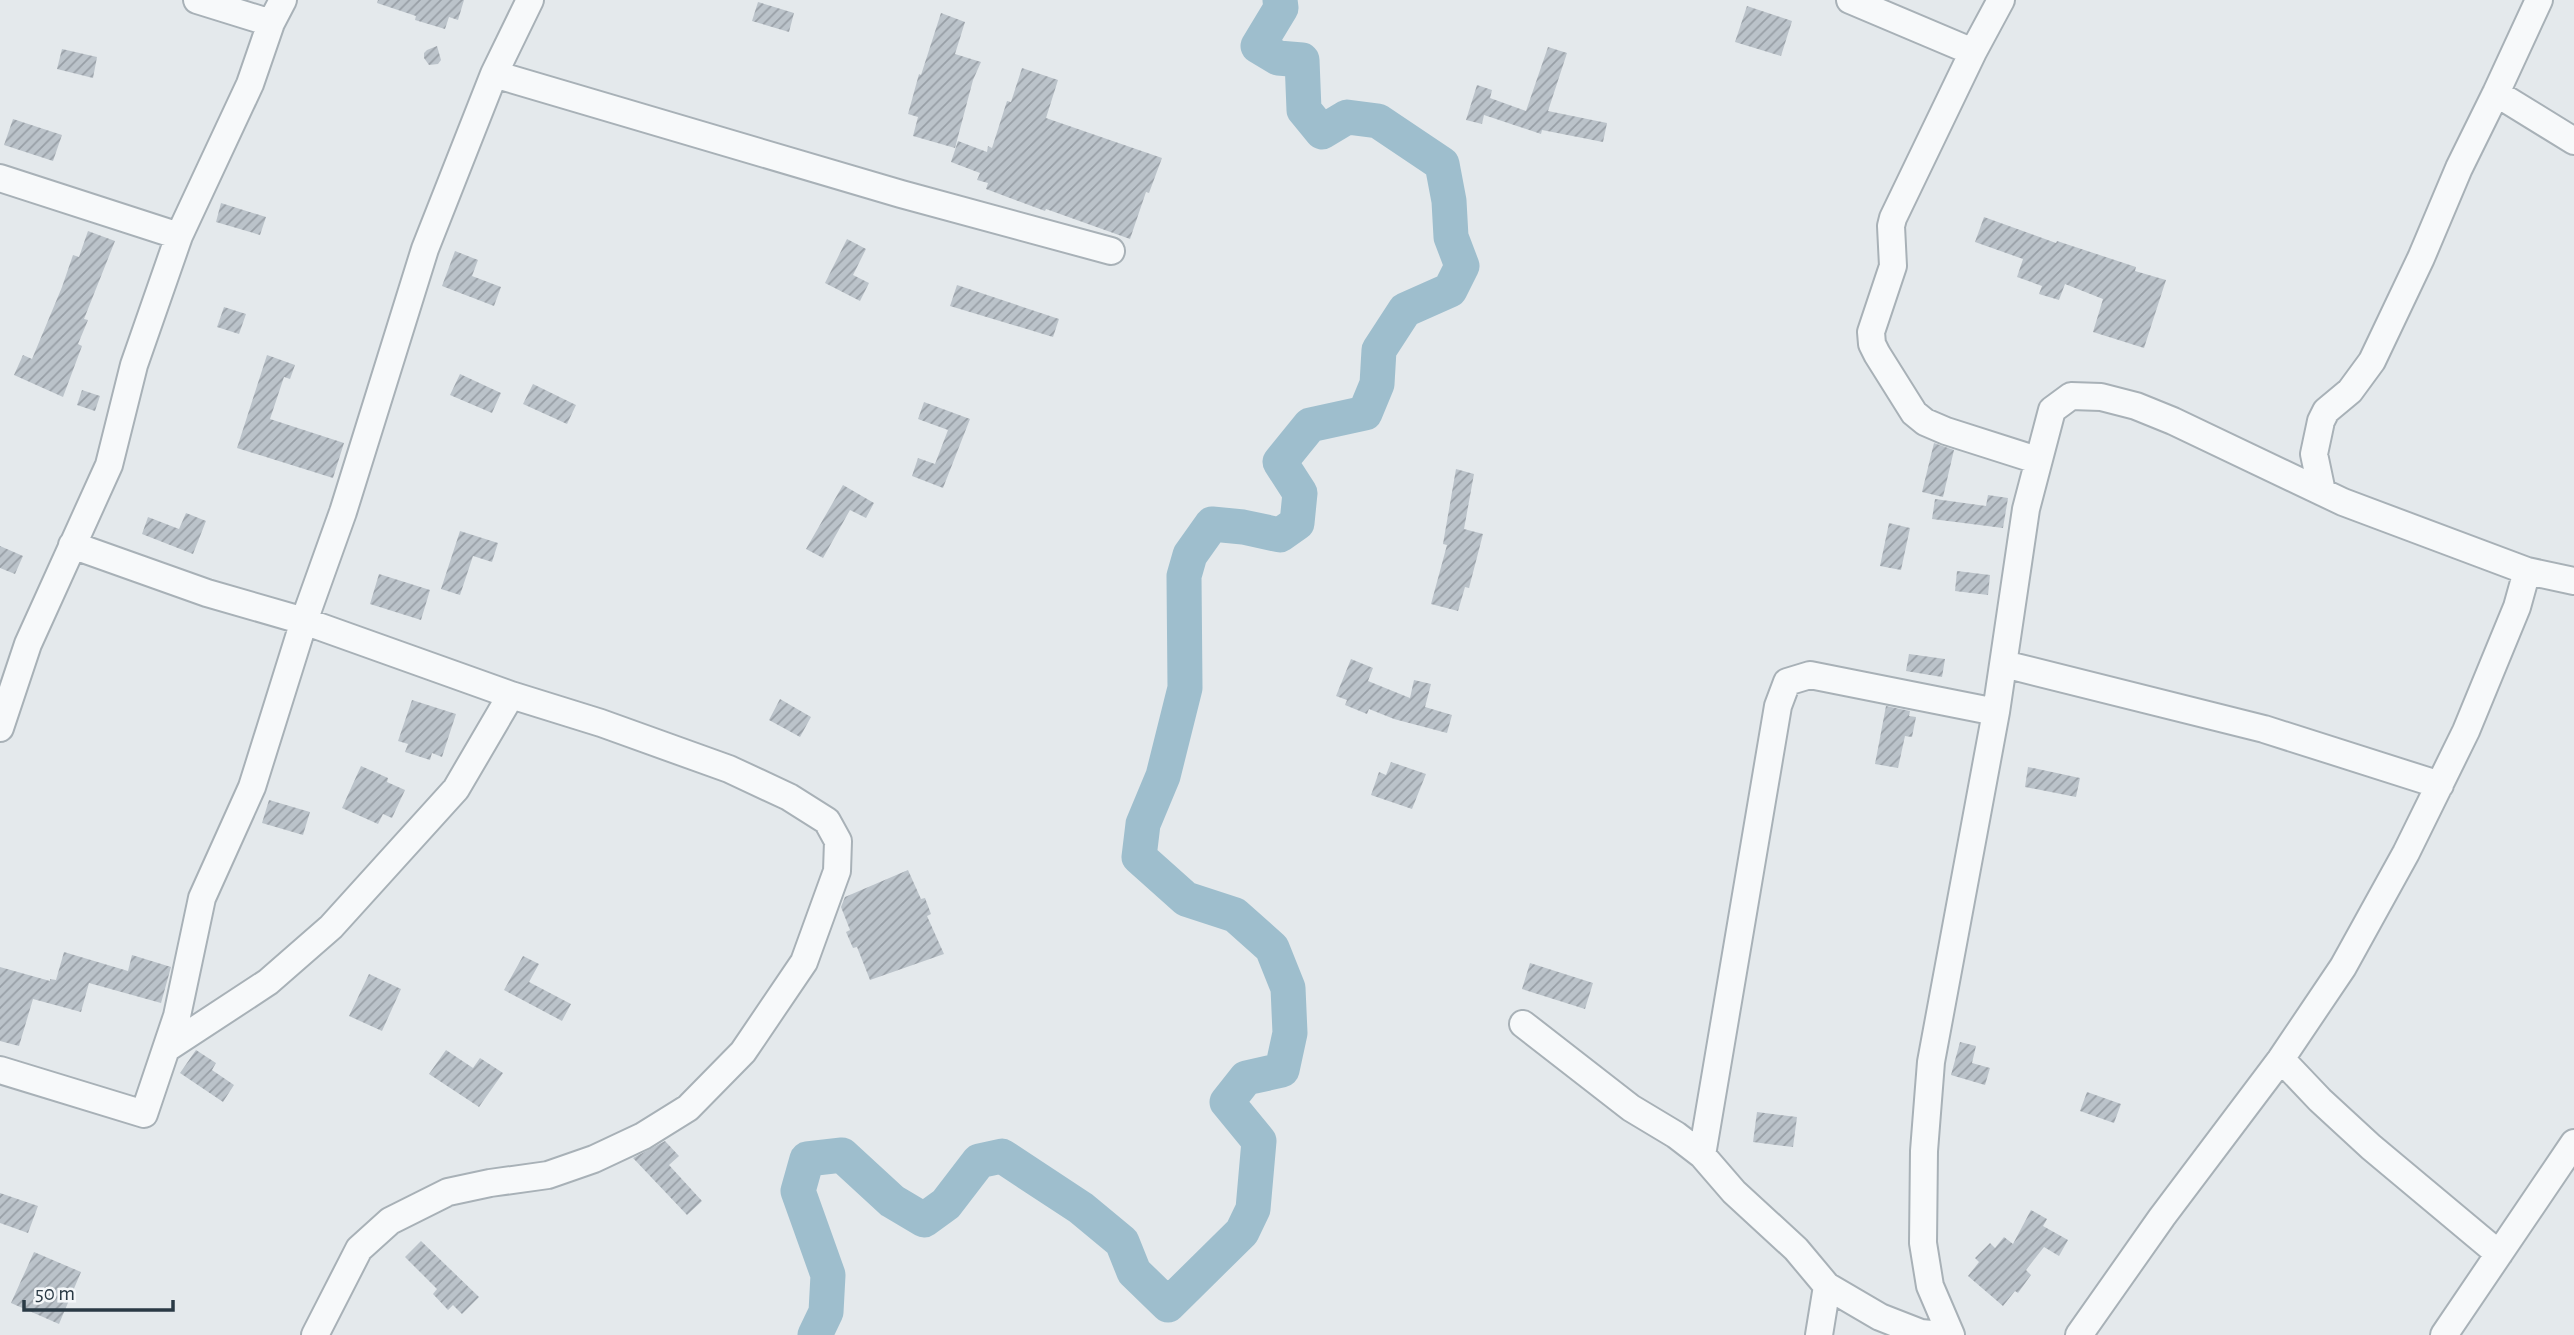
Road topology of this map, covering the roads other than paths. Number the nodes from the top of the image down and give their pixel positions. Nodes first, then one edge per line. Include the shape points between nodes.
1 (197, 0) edge
2 (530, 0) edge
3 (1850, 0) edge
4 (2001, 0) edge
5 (2539, 0) edge
6 (277, 11) edge
7 (1973, 52) junction
8 (494, 74) junction
9 (2496, 93) junction
10 (2574, 141) edge
11 (0, 177) edge
12 (179, 236) junction
13 (1111, 251) dead end
14 (2037, 460) junction
15 (2322, 492) junction
16 (72, 545) junction
17 (2527, 571) junction
18 (2574, 581) edge
19 (304, 621) junction
20 (2004, 664) junction
21 (511, 695) junction
22 (1996, 712) junction
23 (0, 728) edge
24 (2440, 785) junction
25 (1523, 1024) dead end
26 (166, 1049) junction
27 (2281, 1059) junction
28 (0, 1070) edge
29 (2574, 1143) edge
30 (1702, 1155) junction
31 (2499, 1254) junction
32 (1827, 1286) junction
33 (315, 1335) edge
34 (1819, 1335) edge
35 (1941, 1335) edge
36 (1951, 1335) edge
37 (2079, 1335) edge
38 (2444, 1335) edge

1 - 6 street
2 - 8 street
3 - 7 street
4 - 7 street
5 - 9 street
6 - 12 street via 250,84
7 - 14 street via 1893,218 1891,274 1871,337 1899,390 1925,422
8 - 13 street
8 - 19 street via 425,250
9 - 10 street
9 - 15 street via 2372,361 2321,421 2314,454
11 - 12 street
12 - 16 street via 134,365 108,465
14 - 15 street via 2049,417 2060,402 2071,396 2101,397 2173,421
14 - 20 street
15 - 17 street
16 - 19 street via 207,593
16 - 23 street via 28,644
17 - 18 street
17 - 24 street via 2517,607
19 - 21 street
19 - 26 street via 252,787 202,898
20 - 22 street
20 - 24 street via 2264,729
21 - 26 street via 456,789 331,927 268,982
21 - 33 street via 729,769 789,797 827,821 838,841 836,871 804,962 743,1052 688,1108 594,1159 548,1175 449,1192 390,1221 359,1249
22 - 30 street via 1810,675 1787,682 1778,706
22 - 36 street via 1931,1062 1925,1138 1923,1243 1930,1286
24 - 27 street via 2343,967
25 - 30 street via 1631,1108
26 - 28 street via 144,1114
27 - 31 street via 2371,1147
27 - 37 street
29 - 31 street
30 - 32 street
31 - 38 street
32 - 34 street
32 - 35 street via 1880,1317 1921,1333

